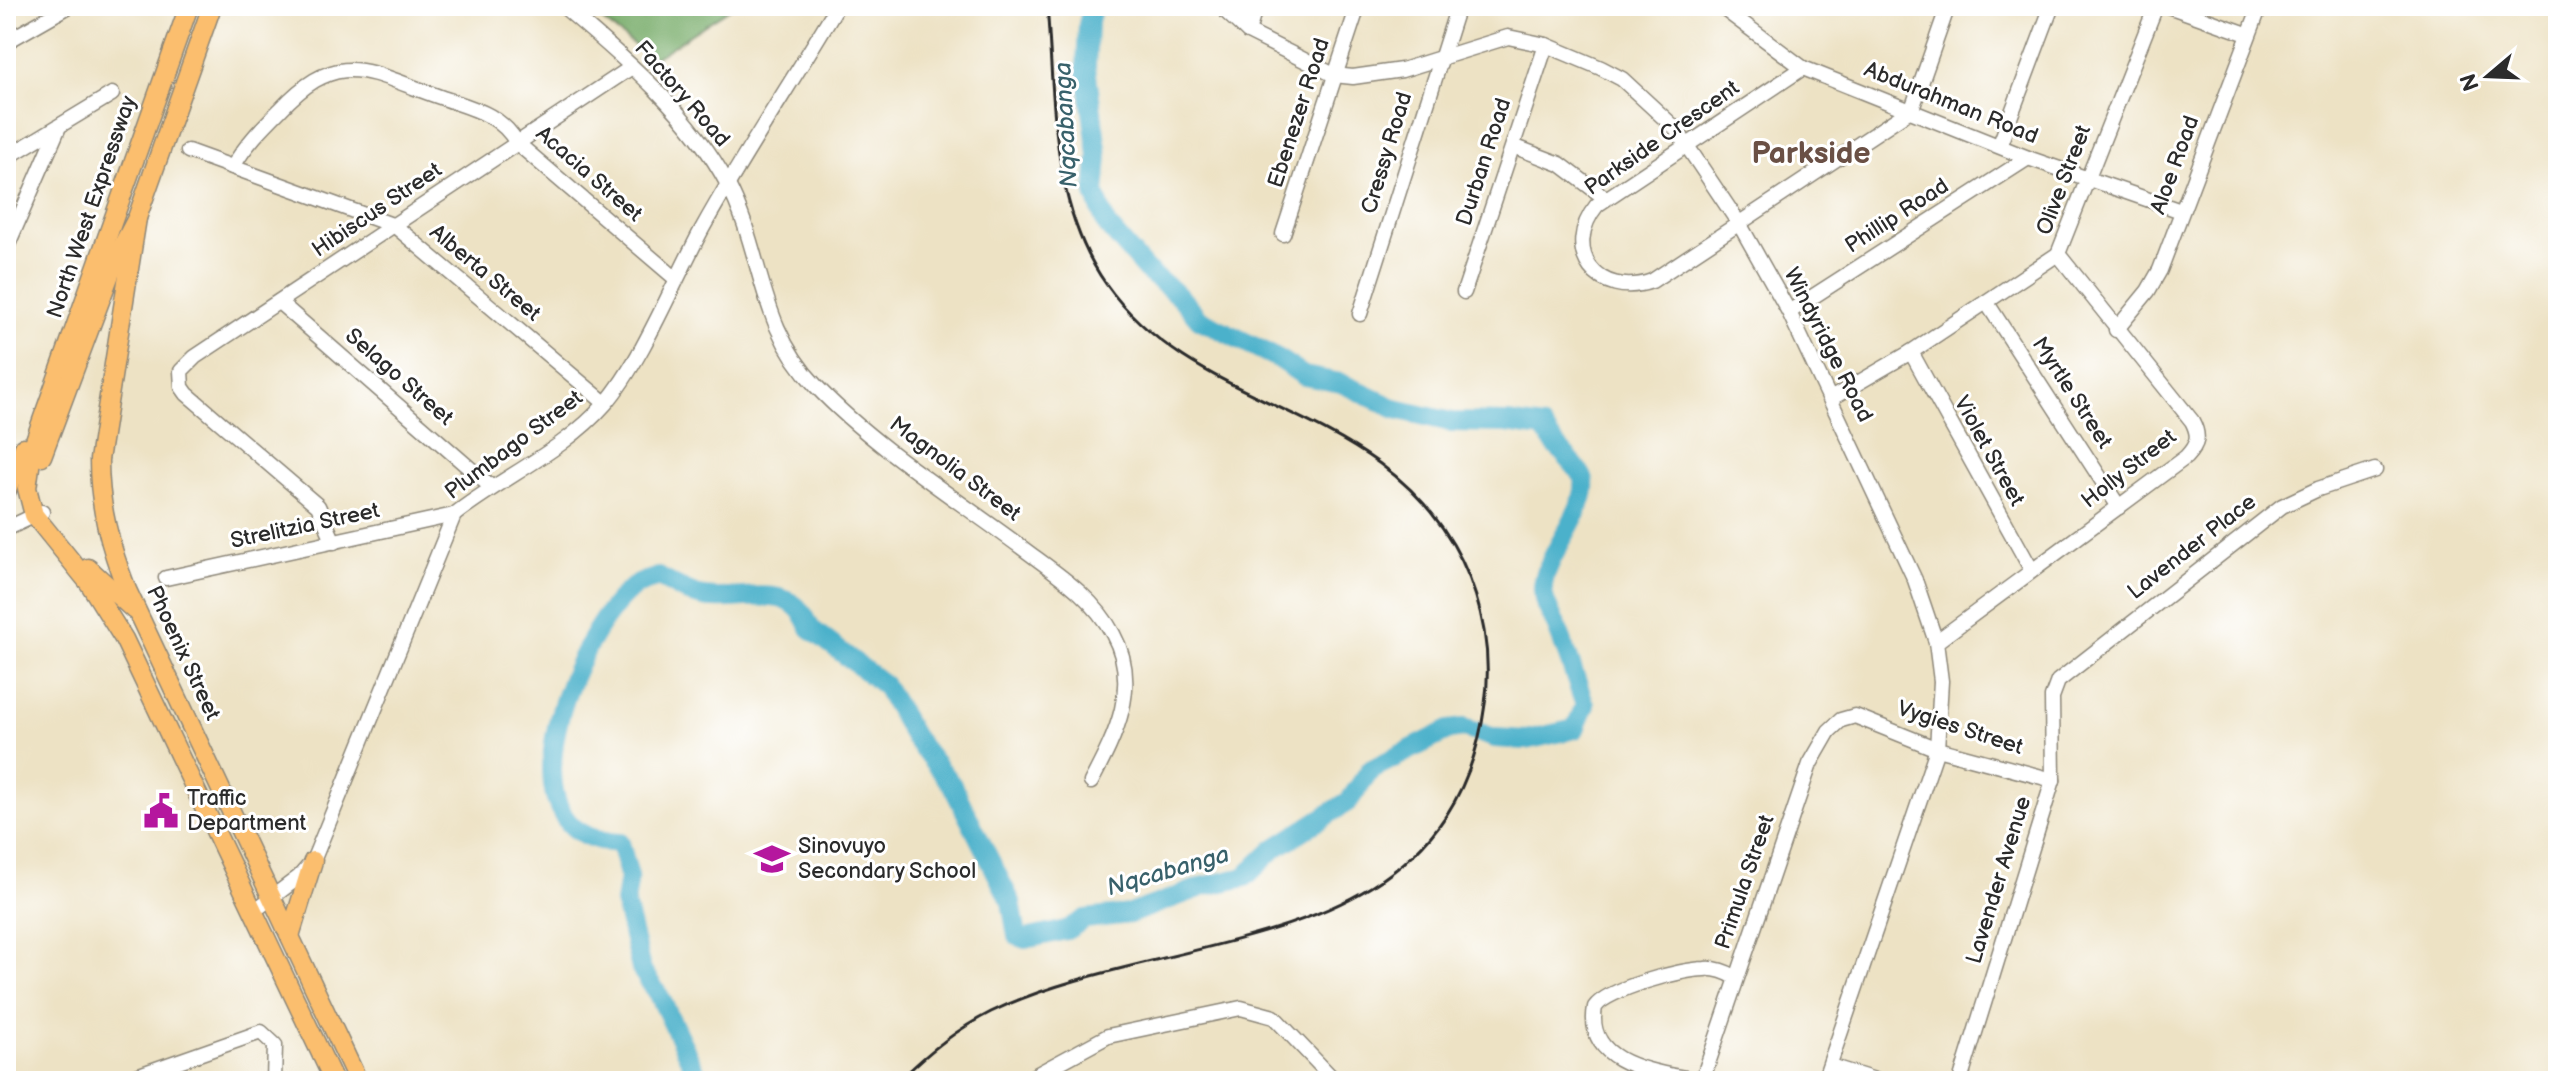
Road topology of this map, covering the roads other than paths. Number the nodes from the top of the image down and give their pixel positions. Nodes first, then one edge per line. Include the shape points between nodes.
1 (69, 6) edge
2 (189, 6) edge
3 (212, 6) edge
4 (563, 6) edge
5 (837, 6) edge
6 (1220, 6) edge
7 (1256, 6) edge
8 (1358, 6) edge
9 (1458, 6) edge
10 (1720, 6) edge
11 (1948, 6) edge
12 (2052, 6) edge
13 (2156, 6) edge
14 (2168, 6) edge
15 (2260, 6) edge
16 (1248, 32) junction
17 (2247, 34) junction
18 (6, 42) edge
19 (1546, 45) junction
20 (1439, 60) junction
21 (632, 67) junction
22 (1803, 68) junction
23 (1334, 75) junction
24 (112, 94) dead end
25 (1912, 109) junction
26 (58, 129) junction
27 (517, 143) junction
28 (1687, 144) junction
29 (2000, 144) junction
30 (1513, 146) junction
31 (188, 151) dead end
32 (6, 158) edge
33 (2028, 158) junction
34 (233, 167) junction
35 (2088, 178) junction
36 (727, 183) junction
37 (1605, 198) junction
38 (2181, 211) junction
39 (137, 218) junction
40 (1740, 225) junction
41 (395, 226) junction
42 (1283, 234) dead end
43 (6, 249) edge
44 (2058, 254) junction
45 (675, 278) junction
46 (1464, 292) dead end
47 (279, 302) junction
48 (1987, 303) junction
49 (1789, 312) junction
50 (1360, 314) dead end
51 (2116, 330) junction
52 (71, 340) junction
53 (1911, 352) junction
54 (1832, 398) junction
55 (605, 403) junction
56 (41, 425) joint
57 (2375, 470) dead end
58 (490, 486) junction
59 (6, 492) edge
60 (2119, 507) junction
61 (38, 513) junction
62 (454, 515) junction
63 (6, 529) edge
64 (334, 542) junction
65 (2031, 569) junction
66 (166, 578) dead end
67 (138, 614) junction
68 (1936, 642) junction
69 (2054, 688) joint
70 (1855, 716) joint
71 (1937, 749) junction
72 (2053, 780) junction
73 (1091, 782) dead end
74 (313, 861) junction
75 (272, 897) junction
76 (254, 911) junction
77 (290, 936) junction
78 (1735, 977) junction
79 (1830, 1066) junction
80 (123, 1080) edge
81 (274, 1081) edge
82 (334, 1081) edge
83 (358, 1081) edge
84 (1025, 1081) edge
85 (1335, 1081) edge
86 (1696, 1081) edge
87 (1824, 1081) edge
88 (1878, 1081) edge
89 (1960, 1081) edge

1 - 18 street
2 - 52 main road, North West Expressway
3 - 39 main road
4 - 21 street, Factory Road
5 - 36 street, Plumbago Street
6 - 16 street, Windyridge Road
7 - 16 street
8 - 23 street, Ebenezer Road
9 - 20 street, Cressy Road
10 - 22 street, Abdurahman Road
11 - 25 street
12 - 29 street
13 - 35 street, Olive Street
14 - 17 street
15 - 17 street, Aloe Road
16 - 23 street, Windyridge Road
17 - 38 street, Aloe Road
19 - 20 street, Windyridge Road via 1508,37
19 - 28 street, Windyridge Road via 1622,79
19 - 30 street, Durban Road
20 - 23 street, Windyridge Road via 1363,76
20 - 50 street, Cressy Road
21 - 27 street, Hibiscus Street
21 - 36 street, Factory Road via 699,141
22 - 25 street, Abdurahman Road
22 - 28 street, Parkside Crescent
23 - 42 street, Ebenezer Road
24 - 26 street
25 - 29 street, Abdurahman Road
25 - 40 street, Parkside Crescent
26 - 32 street
26 - 43 street
27 - 34 street, Acacia Street via 504,123 485,112 371,73 341,69 301,88
27 - 41 street, Hibiscus Street
27 - 45 street, Acacia Street
28 - 37 street, Parkside Crescent
28 - 40 street, Windyridge Road
29 - 33 street, Abdurahman Road
30 - 37 street via 1560,164
30 - 46 street, Durban Road
31 - 34 street, Alberta Street
33 - 35 street, Abdurahman Road
33 - 49 street, Phillip Road
34 - 41 street, Alberta Street
35 - 38 street, Abdurahman Road
35 - 44 street, Olive Street
36 - 45 street, Plumbago Street
36 - 73 street, Magnolia Street via 772,320 799,367 867,431 1074,588 1114,634 1125,668 1124,707
37 - 40 street, Parkside Crescent via 1587,217 1581,247 1596,274 1616,284 1652,281
38 - 51 street, Aloe Road via 2148,291
39 - 61 main road via 116,258 42,455
39 - 67 main road, Phoenix Street via 108,389 99,490 109,541
40 - 49 street, Windyridge Road
41 - 47 street, Hibiscus Street
41 - 55 street, Alberta Street
44 - 48 street, Olive Street
44 - 51 street, Holly Street
45 - 55 street, Plumbago Street
47 - 58 street, Selago Street
47 - 64 street, Hibiscus Street via 185,364 182,387 318,506
48 - 53 street, Olive Street
48 - 60 street, Myrtle Street
49 - 54 street, Windyridge Road
51 - 60 street, Holly Street via 2192,421 2198,437 2186,457
52 - 56 main road, North West Expressway
52 - 59 main road
53 - 54 street, Olive Street
53 - 65 street, Violet Street
54 - 68 street, Windyridge Road via 1915,580
55 - 58 street, Plumbago Street via 575,433
56 - 61 main road, Phoenix Street via 27,473 29,502
57 - 69 street, Lavender Place via 2282,506 2065,674
58 - 62 street, Plumbago Street
60 - 65 street, Holly Street
61 - 63 street
61 - 67 main road
61 - 76 main road, Phoenix Street via 124,639
62 - 64 street, Strelitzia Street
62 - 74 street, Plumbago Street
64 - 66 street, Strelitzia Street
65 - 68 street, Holly Street
67 - 75 main road, Phoenix Street
68 - 71 street, Windyridge Road via 1941,681
69 - 72 street, Lavender Avenue
70 - 71 street, Vygies Street
70 - 78 street, Primula Street via 1829,731 1810,764
71 - 72 street, Vygies Street
71 - 79 street, Windyridge Road
72 - 89 street, Lavender Avenue
74 - 75 street, Plumbago Street
74 - 77 main road
75 - 76 street, Plumbago Street
75 - 77 main road, Phoenix Street
76 - 82 main road, Phoenix Street
77 - 83 main road, Phoenix Street
78 - 86 street, Primula Street
78 - 86 street via 1703,968 1676,973 1606,996 1595,1007 1598,1033 1619,1059 1646,1072
79 - 87 street, Windyridge Road
79 - 88 street
80 - 81 street via 261,1032 275,1045
84 - 85 street via 1108,1036 1241,1008 1274,1017

